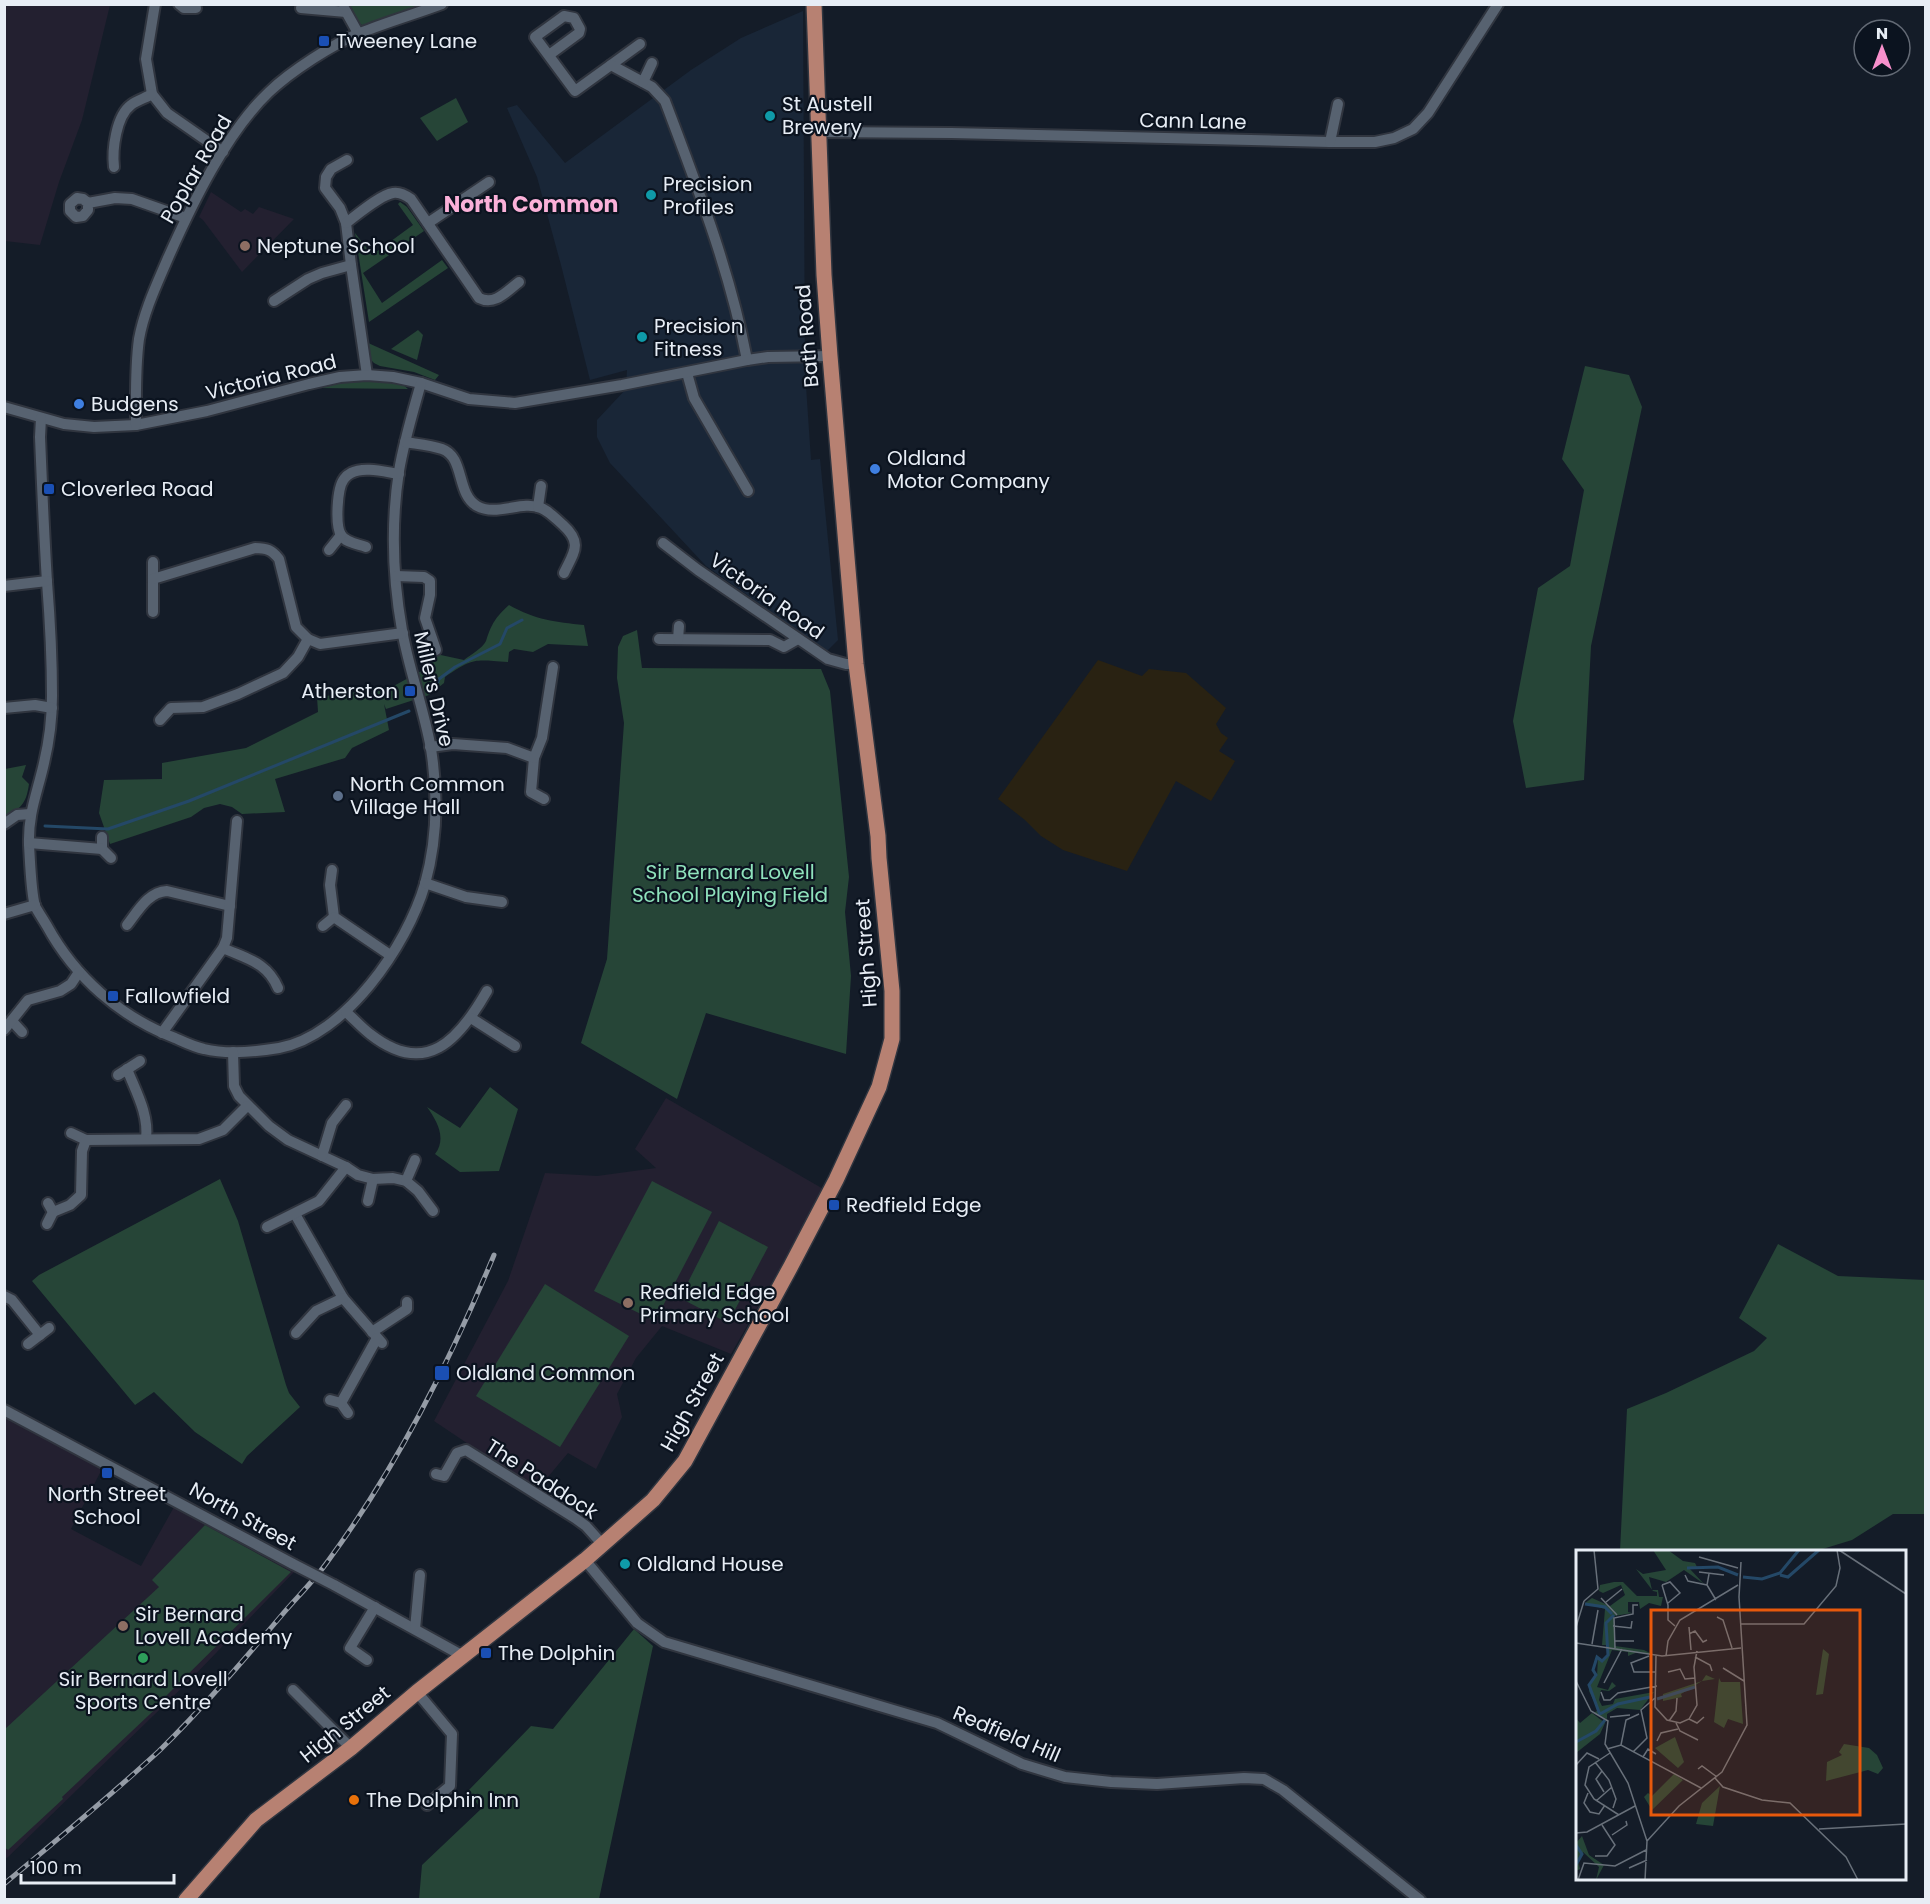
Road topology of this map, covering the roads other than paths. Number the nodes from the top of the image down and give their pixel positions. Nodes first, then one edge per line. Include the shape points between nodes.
1 (155, 4) edge
2 (178, 4) edge
3 (442, 4) edge
4 (814, 4) edge
5 (1498, 4) edge
6 (196, 8) dead end
7 (326, 8) edge
8 (344, 8) edge
9 (298, 10) edge
10 (358, 33) junction
11 (640, 44) dead end
12 (549, 55) dead end
13 (652, 63) dead end
14 (611, 65) junction
15 (643, 82) junction
16 (152, 94) junction
17 (1338, 104) dead end
18 (819, 132) junction
19 (1330, 142) junction
20 (223, 152) junction
21 (347, 160) dead end
22 (114, 167) dead end
23 (489, 182) dead end
24 (88, 204) dead end
25 (186, 218) junction
26 (428, 222) junction
27 (346, 223) junction
28 (351, 265) junction
29 (519, 282) dead end
30 (274, 301) dead end
31 (830, 356) junction
32 (747, 360) junction
33 (687, 373) junction
34 (367, 375) junction
35 (421, 383) junction
36 (4, 406) edge
37 (41, 418) junction
38 (136, 425) junction
39 (405, 442) junction
40 (399, 474) junction
41 (541, 486) dead end
42 (748, 491) dead end
43 (538, 507) junction
44 (341, 535) junction
45 (663, 543) dead end
46 (366, 547) dead end
47 (328, 550) dead end
48 (153, 562) dead end
49 (564, 573) dead end
50 (396, 576) junction
51 (153, 579) junction
52 (47, 581) junction
53 (4, 586) edge
54 (153, 612) dead end
55 (679, 626) dead end
56 (403, 633) junction
57 (308, 639) junction
58 (659, 639) dead end
59 (678, 639) junction
60 (798, 639) junction
61 (436, 651) dead end
62 (856, 664) junction
63 (554, 667) dead end
64 (551, 684) junction
65 (563, 686) dead end
66 (4, 708) edge
67 (52, 708) junction
68 (160, 720) dead end
69 (430, 747) junction
70 (547, 748) dead end
71 (534, 758) junction
72 (544, 799) dead end
73 (30, 814) junction
74 (237, 821) dead end
75 (4, 824) edge
76 (102, 837) dead end
77 (29, 843) junction
78 (102, 849) junction
79 (111, 858) dead end
80 (332, 870) dead end
81 (425, 883) junction
82 (502, 902) dead end
83 (35, 905) junction
84 (230, 906) junction
85 (4, 914) edge
86 (334, 917) junction
87 (127, 925) dead end
88 (323, 926) dead end
89 (223, 948) junction
90 (390, 955) junction
91 (79, 972) junction
92 (278, 988) dead end
93 (487, 991) dead end
94 (346, 1012) junction
95 (471, 1018) junction
96 (12, 1021) junction
97 (4, 1030) edge
98 (22, 1032) dead end
99 (162, 1033) junction
100 (515, 1046) dead end
101 (232, 1052) junction
102 (140, 1061) dead end
103 (346, 1105) dead end
104 (247, 1106) junction
105 (70, 1133) dead end
106 (146, 1139) junction
107 (86, 1140) junction
108 (322, 1156) junction
109 (415, 1160) dead end
110 (346, 1167) junction
111 (373, 1179) junction
112 (406, 1181) junction
113 (368, 1201) dead end
114 (433, 1211) dead end
115 (296, 1214) junction
116 (47, 1224) dead end
117 (267, 1227) dead end
118 (4, 1296) edge
119 (343, 1298) junction
120 (407, 1302) dead end
121 (296, 1332) dead end
122 (377, 1338) junction
123 (28, 1344) dead end
124 (4, 1410) edge
125 (348, 1413) dead end
126 (436, 1474) dead end
127 (603, 1545) junction
128 (585, 1560) junction
129 (420, 1575) dead end
130 (375, 1607) junction
131 (415, 1629) junction
132 (463, 1656) junction
133 (367, 1660) dead end
134 (293, 1690) dead end
135 (417, 1692) junction
136 (351, 1748) junction
137 (428, 1805) dead end
138 (186, 1899) edge
139 (1420, 1899) edge

1 - 16 street via 146,59
2 - 6 street
3 - 10 street, Poplar Road
4 - 18 main road, Bath Road
5 - 19 street, Cann Lane via 1428,113 1413,129 1375,142
7 - 8 street
7 - 9 street
8 - 10 street
10 - 20 street, Poplar Road via 269,92
11 - 14 street
12 - 14 street via 575,91
13 - 15 street
14 - 15 street
15 - 32 street via 665,101 705,208 739,319
16 - 20 street via 167,113
16 - 22 street via 130,105 122,117 112,151
17 - 19 street
18 - 19 street, Cann Lane
18 - 31 main road, Bath Road
20 - 25 street, Poplar Road
21 - 27 street via 331,169 326,177 326,188
23 - 26 street
24 - 25 street via 132,199
25 - 38 street, Poplar Road via 153,292 140,337 135,370
26 - 27 street via 411,199 393,193
26 - 29 street via 479,298 486,302 495,300
27 - 28 street
28 - 30 street via 315,276
28 - 34 street
31 - 32 street, Victoria Road
31 - 62 main road, Bath Road
32 - 33 street, Victoria Road
33 - 35 street, Victoria Road via 515,403 469,399
33 - 42 street via 694,398
34 - 35 street, Victoria Road
34 - 38 street, Victoria Road via 340,377
35 - 39 street, Millers Drive
36 - 37 street, Victoria Road
37 - 38 street, Victoria Road via 94,427
37 - 52 street
39 - 40 street, Millers Drive
39 - 43 street via 443,449 451,455 468,498 477,506 502,510
40 - 44 street via 362,470 344,479 338,510
40 - 50 street, Millers Drive via 394,531
41 - 43 street
43 - 49 street via 546,510 575,540
44 - 46 street
44 - 47 street
45 - 60 street, Victoria Road
48 - 51 street
50 - 56 street, Millers Drive
50 - 61 street via 424,577 430,581 425,618
51 - 54 street
51 - 57 street via 255,548 272,550 279,560 296,627
52 - 53 street
52 - 67 street
55 - 59 street
56 - 57 street via 320,644
56 - 69 street, Millers Drive
57 - 68 street via 284,673 203,706 171,708
58 - 59 street
59 - 60 street via 770,640 784,647
60 - 62 street, Victoria Road via 828,660
62 - 127 main road, High Street via 891,963 892,1039 886,1065 832,1188 685,1461 653,1500
63 - 64 street
64 - 65 street
64 - 71 street via 542,738
66 - 67 street
67 - 73 street via 45,761
69 - 71 street via 453,744 507,748
69 - 81 street, Millers Drive via 436,807
70 - 71 street
71 - 72 street via 527,794
73 - 75 street via 17,815
73 - 77 street, Millers Drive
74 - 84 street via 240,851
76 - 78 street
77 - 78 street
77 - 83 street, Millers Drive
78 - 79 street
80 - 86 street via 325,885
81 - 82 street via 466,897
81 - 90 street, Millers Drive via 417,907
83 - 85 street
83 - 91 street, Millers Drive via 60,950
84 - 87 street via 159,891 135,906
84 - 89 street
86 - 88 street
86 - 90 street
89 - 92 street via 262,965 273,975
89 - 99 street
90 - 94 street, Millers Drive
91 - 96 street via 60,991 28,1000
91 - 99 street, Millers Drive via 111,1003
93 - 95 street
94 - 95 street via 370,1034 406,1053 440,1048
94 - 101 street, Millers Drive via 295,1045
95 - 100 street
96 - 97 street
96 - 98 street
99 - 101 street, Millers Drive via 204,1049
101 - 104 street via 234,1086
102 - 106 street via 122,1072 145,1115
103 - 108 street via 332,1123
104 - 106 street via 223,1130 199,1139
104 - 108 street via 288,1140
105 - 107 street
106 - 107 street
107 - 116 street via 81,1195 70,1205 51,1207
108 - 110 street
109 - 112 street
110 - 111 street
110 - 115 street via 319,1201
111 - 112 street
111 - 113 street
112 - 114 street
115 - 117 street
115 - 119 street
118 - 123 street via 45,1331
119 - 121 street via 316,1311
119 - 122 street
120 - 122 street via 407,1309
122 - 125 street via 335,1402
124 - 130 street, North Street, bridge
126 - 127 street, The Paddock via 444,1476 458,1453 466,1450 575,1518
127 - 128 main road, High Street
128 - 132 main road, High Street
128 - 139 street, Redfield Hill via 637,1623 664,1642 937,1724 1022,1764 1065,1777 1111,1782 1264,1779
129 - 131 street
130 - 131 street, North Street
130 - 133 street via 350,1648
131 - 132 street, North Street
132 - 135 main road, High Street
134 - 136 street
135 - 136 main road, High Street
135 - 137 street via 452,1734 450,1786
136 - 138 main road, High Street via 256,1820

